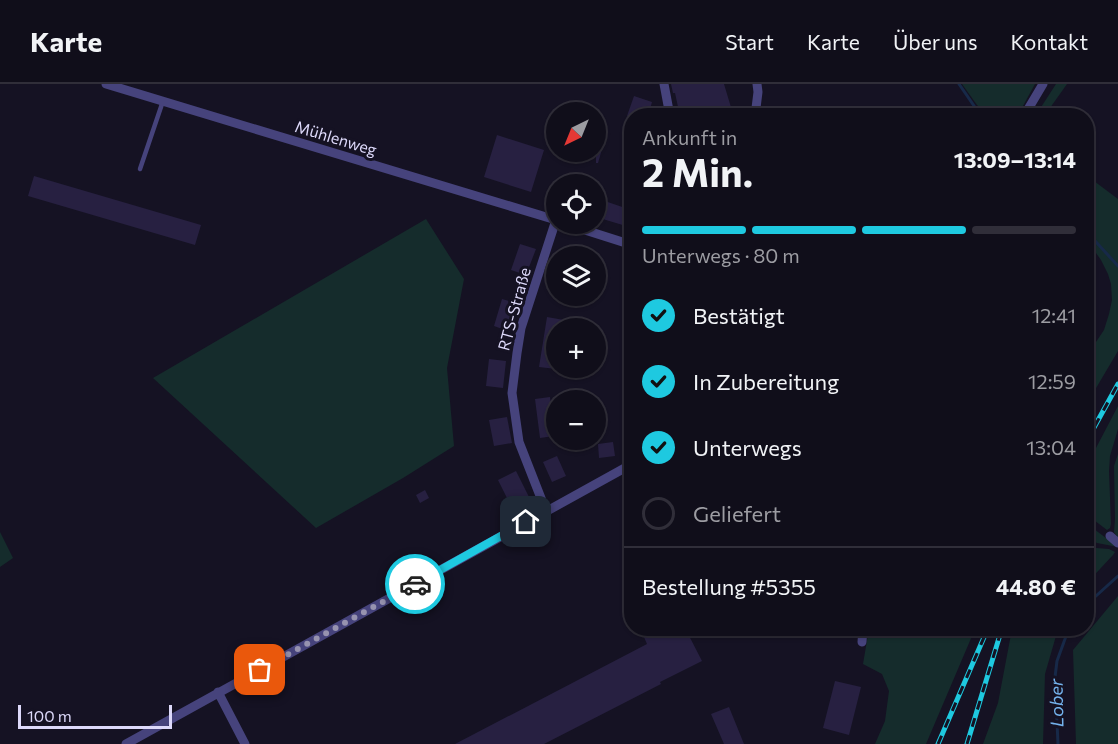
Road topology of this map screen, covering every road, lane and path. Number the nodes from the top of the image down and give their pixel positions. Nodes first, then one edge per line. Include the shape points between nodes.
1 (106, 84) edge
2 (664, 84) edge
3 (757, 84) edge
4 (1043, 84) edge
5 (163, 101) junction
6 (668, 108) edge
7 (756, 108) edge
8 (1029, 108) edge
9 (140, 169) dead end
10 (546, 217) edge
11 (551, 234) edge
12 (597, 234) edge
13 (624, 242) edge
14 (624, 468) edge
15 (546, 511) junction
16 (862, 636) edge
17 (862, 642) dead end
18 (218, 692) junction
19 (126, 744) edge
20 (245, 744) edge

1 - 5 street, Mühlenweg
2 - 6 street
3 - 7 street
4 - 8 street
5 - 9 lane
5 - 10 street, Mühlenweg
11 - 15 street, RTS-Straße via 521,328 512,393 519,442
12 - 13 street
14 - 15 street
15 - 18 street
16 - 17 street
18 - 19 street
18 - 20 street

